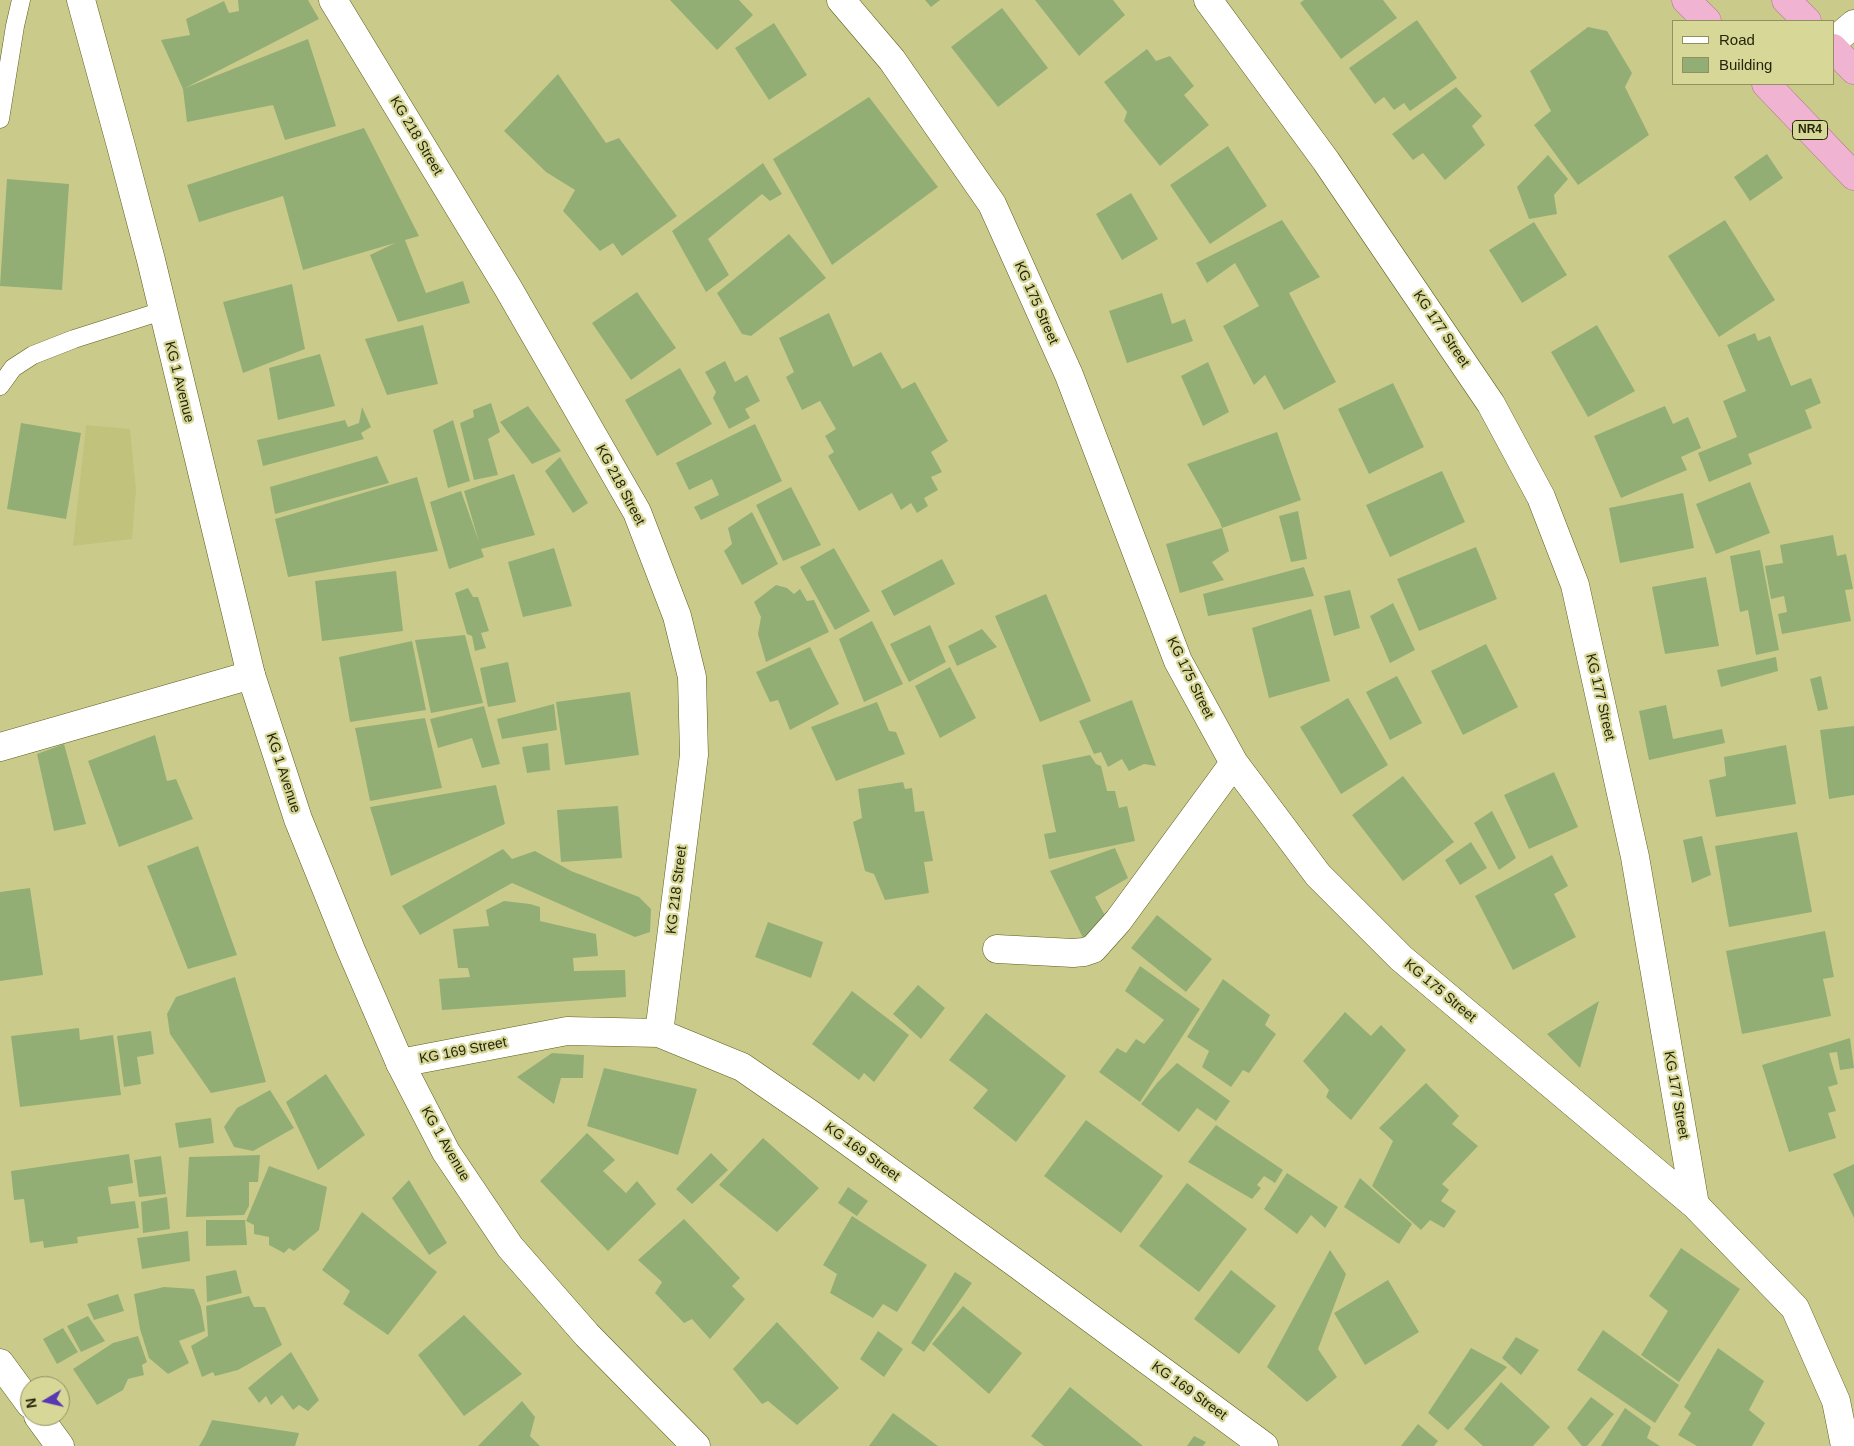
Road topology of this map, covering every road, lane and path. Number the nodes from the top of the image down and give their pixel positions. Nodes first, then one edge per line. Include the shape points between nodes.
1 (21, 0) edge
2 (80, 0) edge
3 (333, 0) edge
4 (841, 0) edge
5 (1208, 0) edge
6 (1686, 0) edge
7 (1786, 0) edge
8 (1706, 20) edge
9 (1806, 20) edge
10 (1854, 24) edge
11 (1834, 41) edge
12 (1834, 49) edge
13 (1854, 70) edge
14 (1767, 85) edge
15 (0, 119) edge
16 (1854, 176) edge
17 (162, 311) junction
18 (0, 386) edge
19 (251, 675) junction
20 (0, 747) edge
21 (1234, 762) junction
22 (997, 949) dead end
23 (659, 1033) junction
24 (400, 1063) junction
25 (1695, 1205) junction
26 (0, 1363) edge
27 (20, 1390) edge
28 (45, 1426) edge
29 (60, 1446) edge
30 (696, 1446) edge
31 (1264, 1446) edge
32 (1845, 1446) edge

1 - 15 lane
2 - 17 street, KG 1 Avenue
3 - 23 street, KG 218 Street via 508,288 637,512 677,616 692,677 694,755
4 - 21 street, KG 175 Street via 892,60 992,204 1069,375 1178,661
5 - 25 street, KG 177 Street via 1326,161 1491,404 1541,497 1575,585 1633,847
6 - 8 highway
7 - 9 highway
10 - 11 street
12 - 13 highway
14 - 16 highway, NR4
17 - 18 lane via 33,355 13,368
17 - 19 street, KG 1 Avenue
19 - 20 street
19 - 24 street, KG 1 Avenue via 298,819
21 - 22 street via 1118,921 1093,949 1073,953
21 - 25 street, KG 175 Street via 1318,875 1401,958
23 - 24 street, KG 169 Street via 567,1031
23 - 31 street, KG 169 Street via 742,1067 994,1246
24 - 30 street, KG 1 Avenue via 446,1152 510,1247 587,1334
25 - 32 street via 1795,1308 1836,1401
26 - 27 street
28 - 29 street

